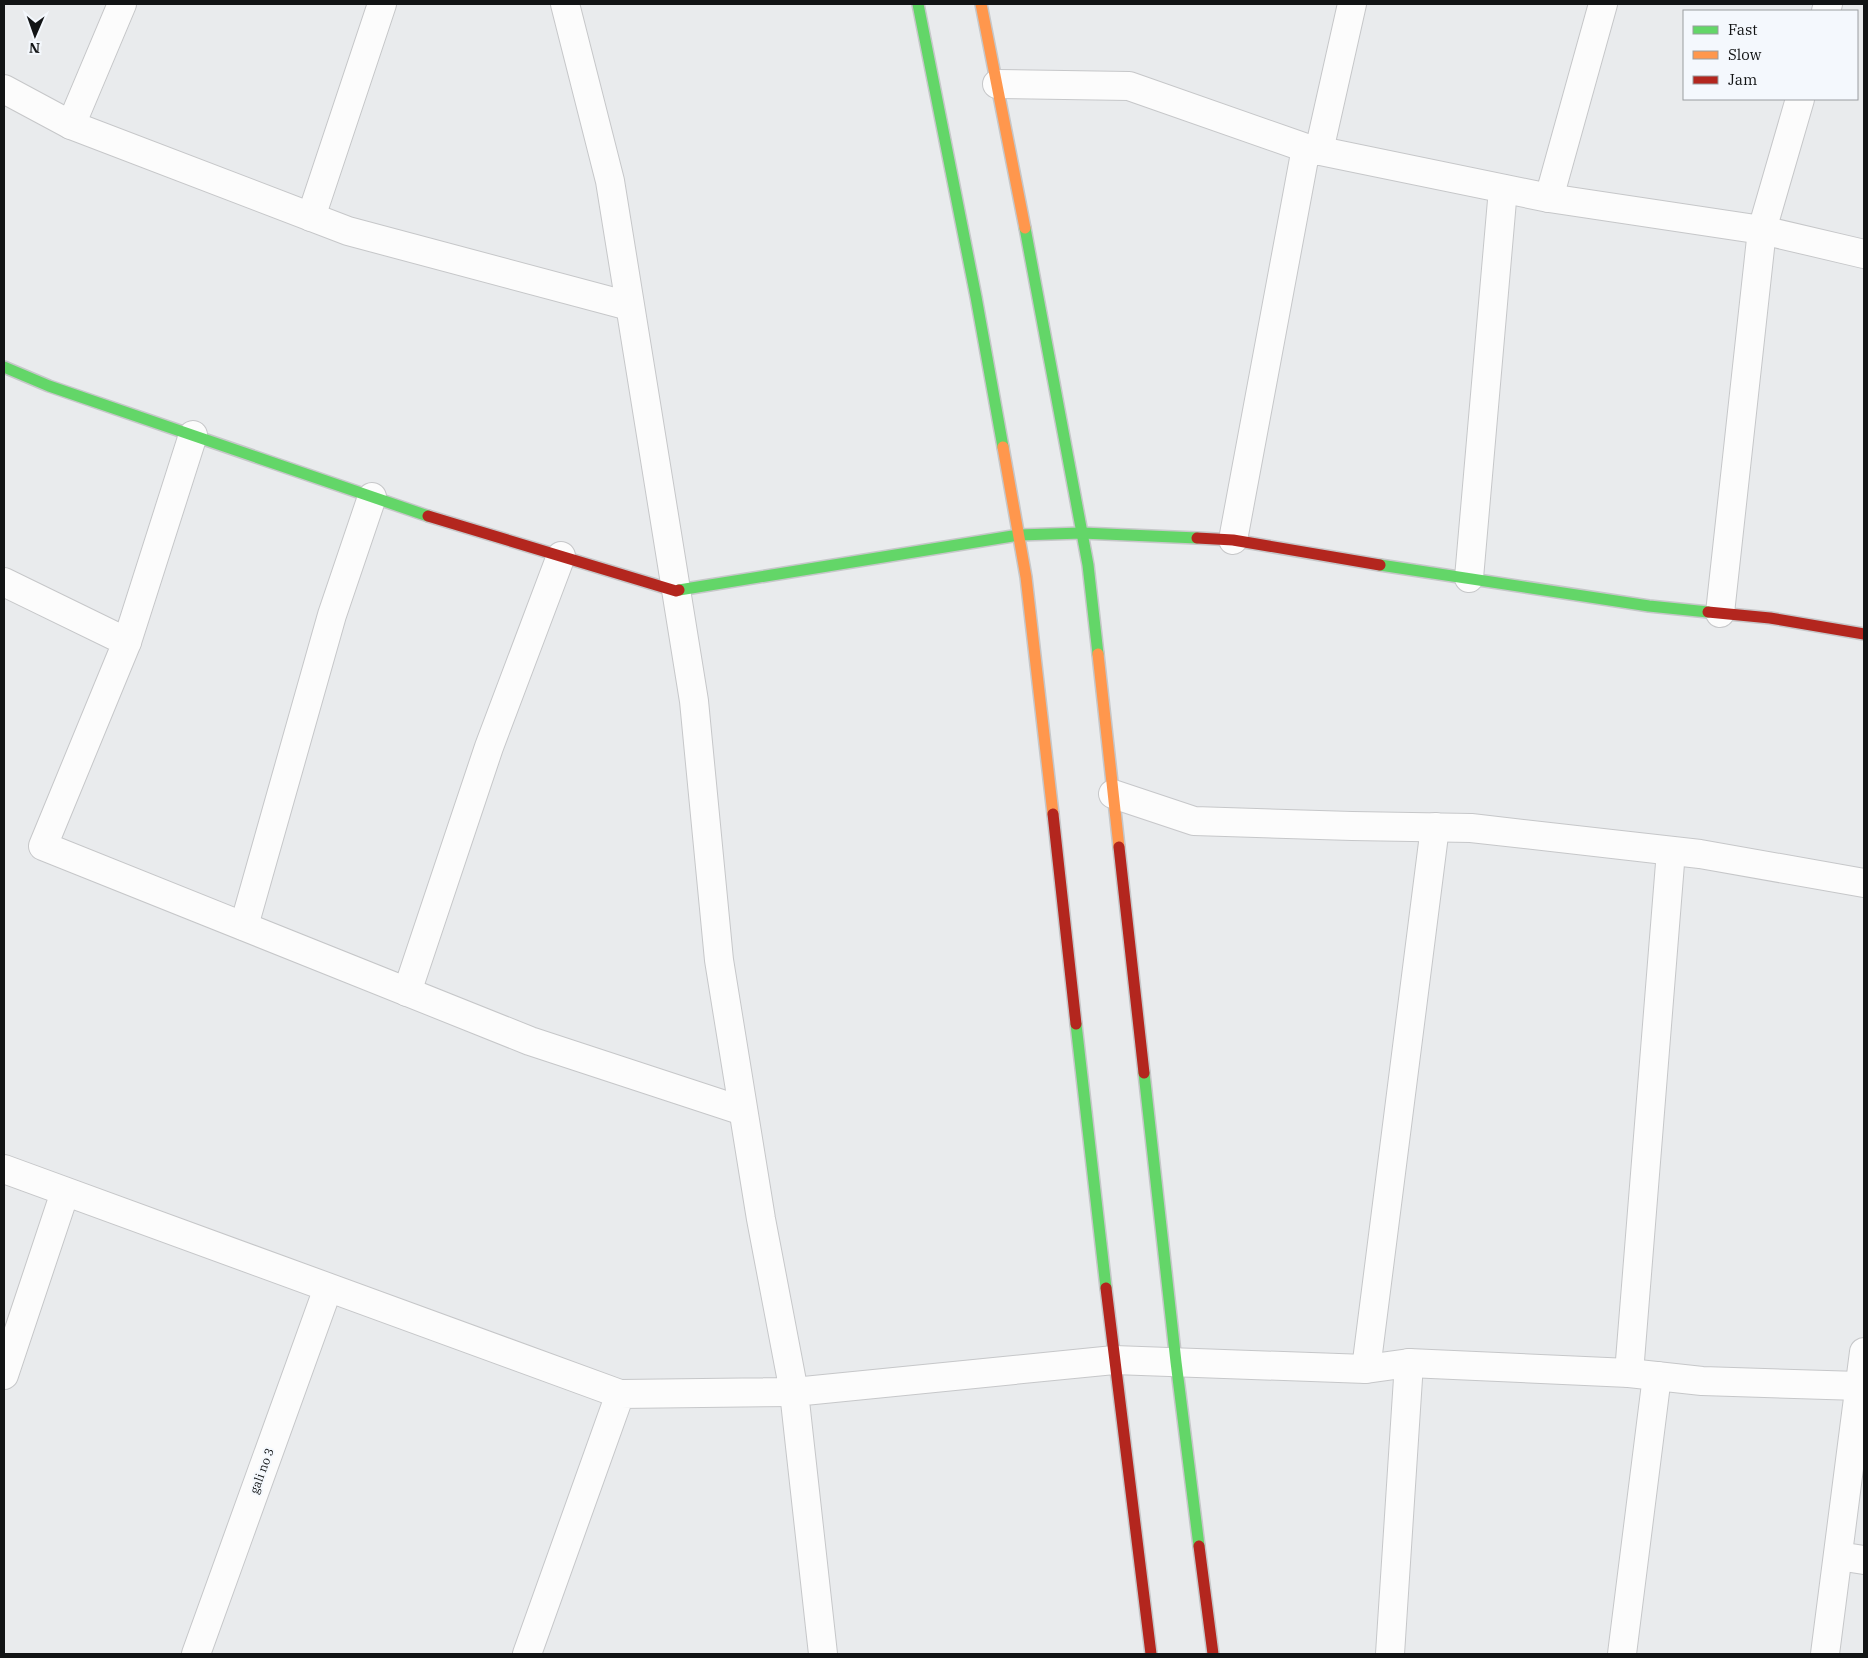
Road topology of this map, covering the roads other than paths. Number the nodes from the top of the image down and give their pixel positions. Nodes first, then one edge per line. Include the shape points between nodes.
1 (122, 4) edge
2 (382, 4) edge
3 (565, 4) edge
4 (918, 4) edge
5 (981, 4) edge
6 (1352, 4) edge
7 (1603, 4) edge
8 (997, 84) junction
9 (4, 89) edge
10 (1800, 100) edge
11 (71, 124) junction
12 (1312, 150) junction
13 (1503, 189) junction
14 (1549, 198) junction
15 (311, 217) junction
16 (1762, 230) junction
17 (1864, 254) edge
18 (629, 306) junction
19 (4, 367) edge
20 (192, 435) junction
21 (372, 497) junction
22 (1082, 533) junction
23 (1019, 535) junction
24 (1233, 540) junction
25 (561, 556) junction
26 (1469, 578) junction
27 (4, 582) edge
28 (676, 591) junction
29 (1720, 613) junction
30 (1864, 634) edge
31 (127, 642) junction
32 (1113, 794) junction
33 (1435, 827) junction
34 (1671, 850) junction
35 (1864, 882) edge
36 (244, 926) junction
37 (407, 992) junction
38 (743, 1112) junction
39 (4, 1169) edge
40 (65, 1192) junction
41 (328, 1288) junction
42 (1864, 1352) edge
43 (1114, 1360) junction
44 (1176, 1362) junction
45 (1409, 1363) junction
46 (1366, 1369) junction
47 (1629, 1373) junction
48 (4, 1375) edge
49 (1657, 1376) junction
50 (1859, 1386) junction
51 (794, 1392) junction
52 (620, 1394) junction
53 (1851, 1558) edge
54 (196, 1654) edge
55 (527, 1654) edge
56 (823, 1654) edge
57 (1150, 1654) edge
58 (1213, 1654) edge
59 (1390, 1654) edge
60 (1622, 1654) edge
61 (1825, 1654) edge

1 - 11 street
2 - 15 street
3 - 18 street via 610,181
4 - 23 street
5 - 8 street
6 - 12 street
7 - 14 street
8 - 12 street via 1129,86
8 - 22 street
9 - 11 street
10 - 16 street
11 - 15 street
12 - 13 street
12 - 24 street
13 - 14 street
13 - 26 street
14 - 16 street
15 - 18 street via 348,231
16 - 17 street
16 - 29 street
18 - 28 street
19 - 20 street via 49,386
20 - 21 street
20 - 31 street
21 - 25 street
21 - 36 street via 332,615
22 - 23 street
22 - 24 street
22 - 32 street
23 - 28 street
23 - 43 street
24 - 26 street
25 - 28 street
25 - 37 street via 489,747
26 - 29 street via 1649,606
27 - 31 street
28 - 38 street via 694,701 719,960
29 - 30 street
31 - 36 street via 43,846
32 - 33 street via 1194,821
32 - 44 street
33 - 34 street
33 - 46 street
34 - 35 street
34 - 47 street
36 - 37 street
37 - 38 street via 530,1041
38 - 51 street
39 - 40 street
40 - 41 street
40 - 48 street
41 - 52 street
41 - 54 street, gali no 3
42 - 50 street
43 - 44 street
43 - 51 street
43 - 57 street
44 - 46 street
44 - 58 street
45 - 46 street
45 - 47 street
45 - 59 street
47 - 49 street
49 - 50 street via 1702,1381
49 - 60 street
50 - 53 street
51 - 52 street
51 - 56 street
52 - 55 street
53 - 61 street

